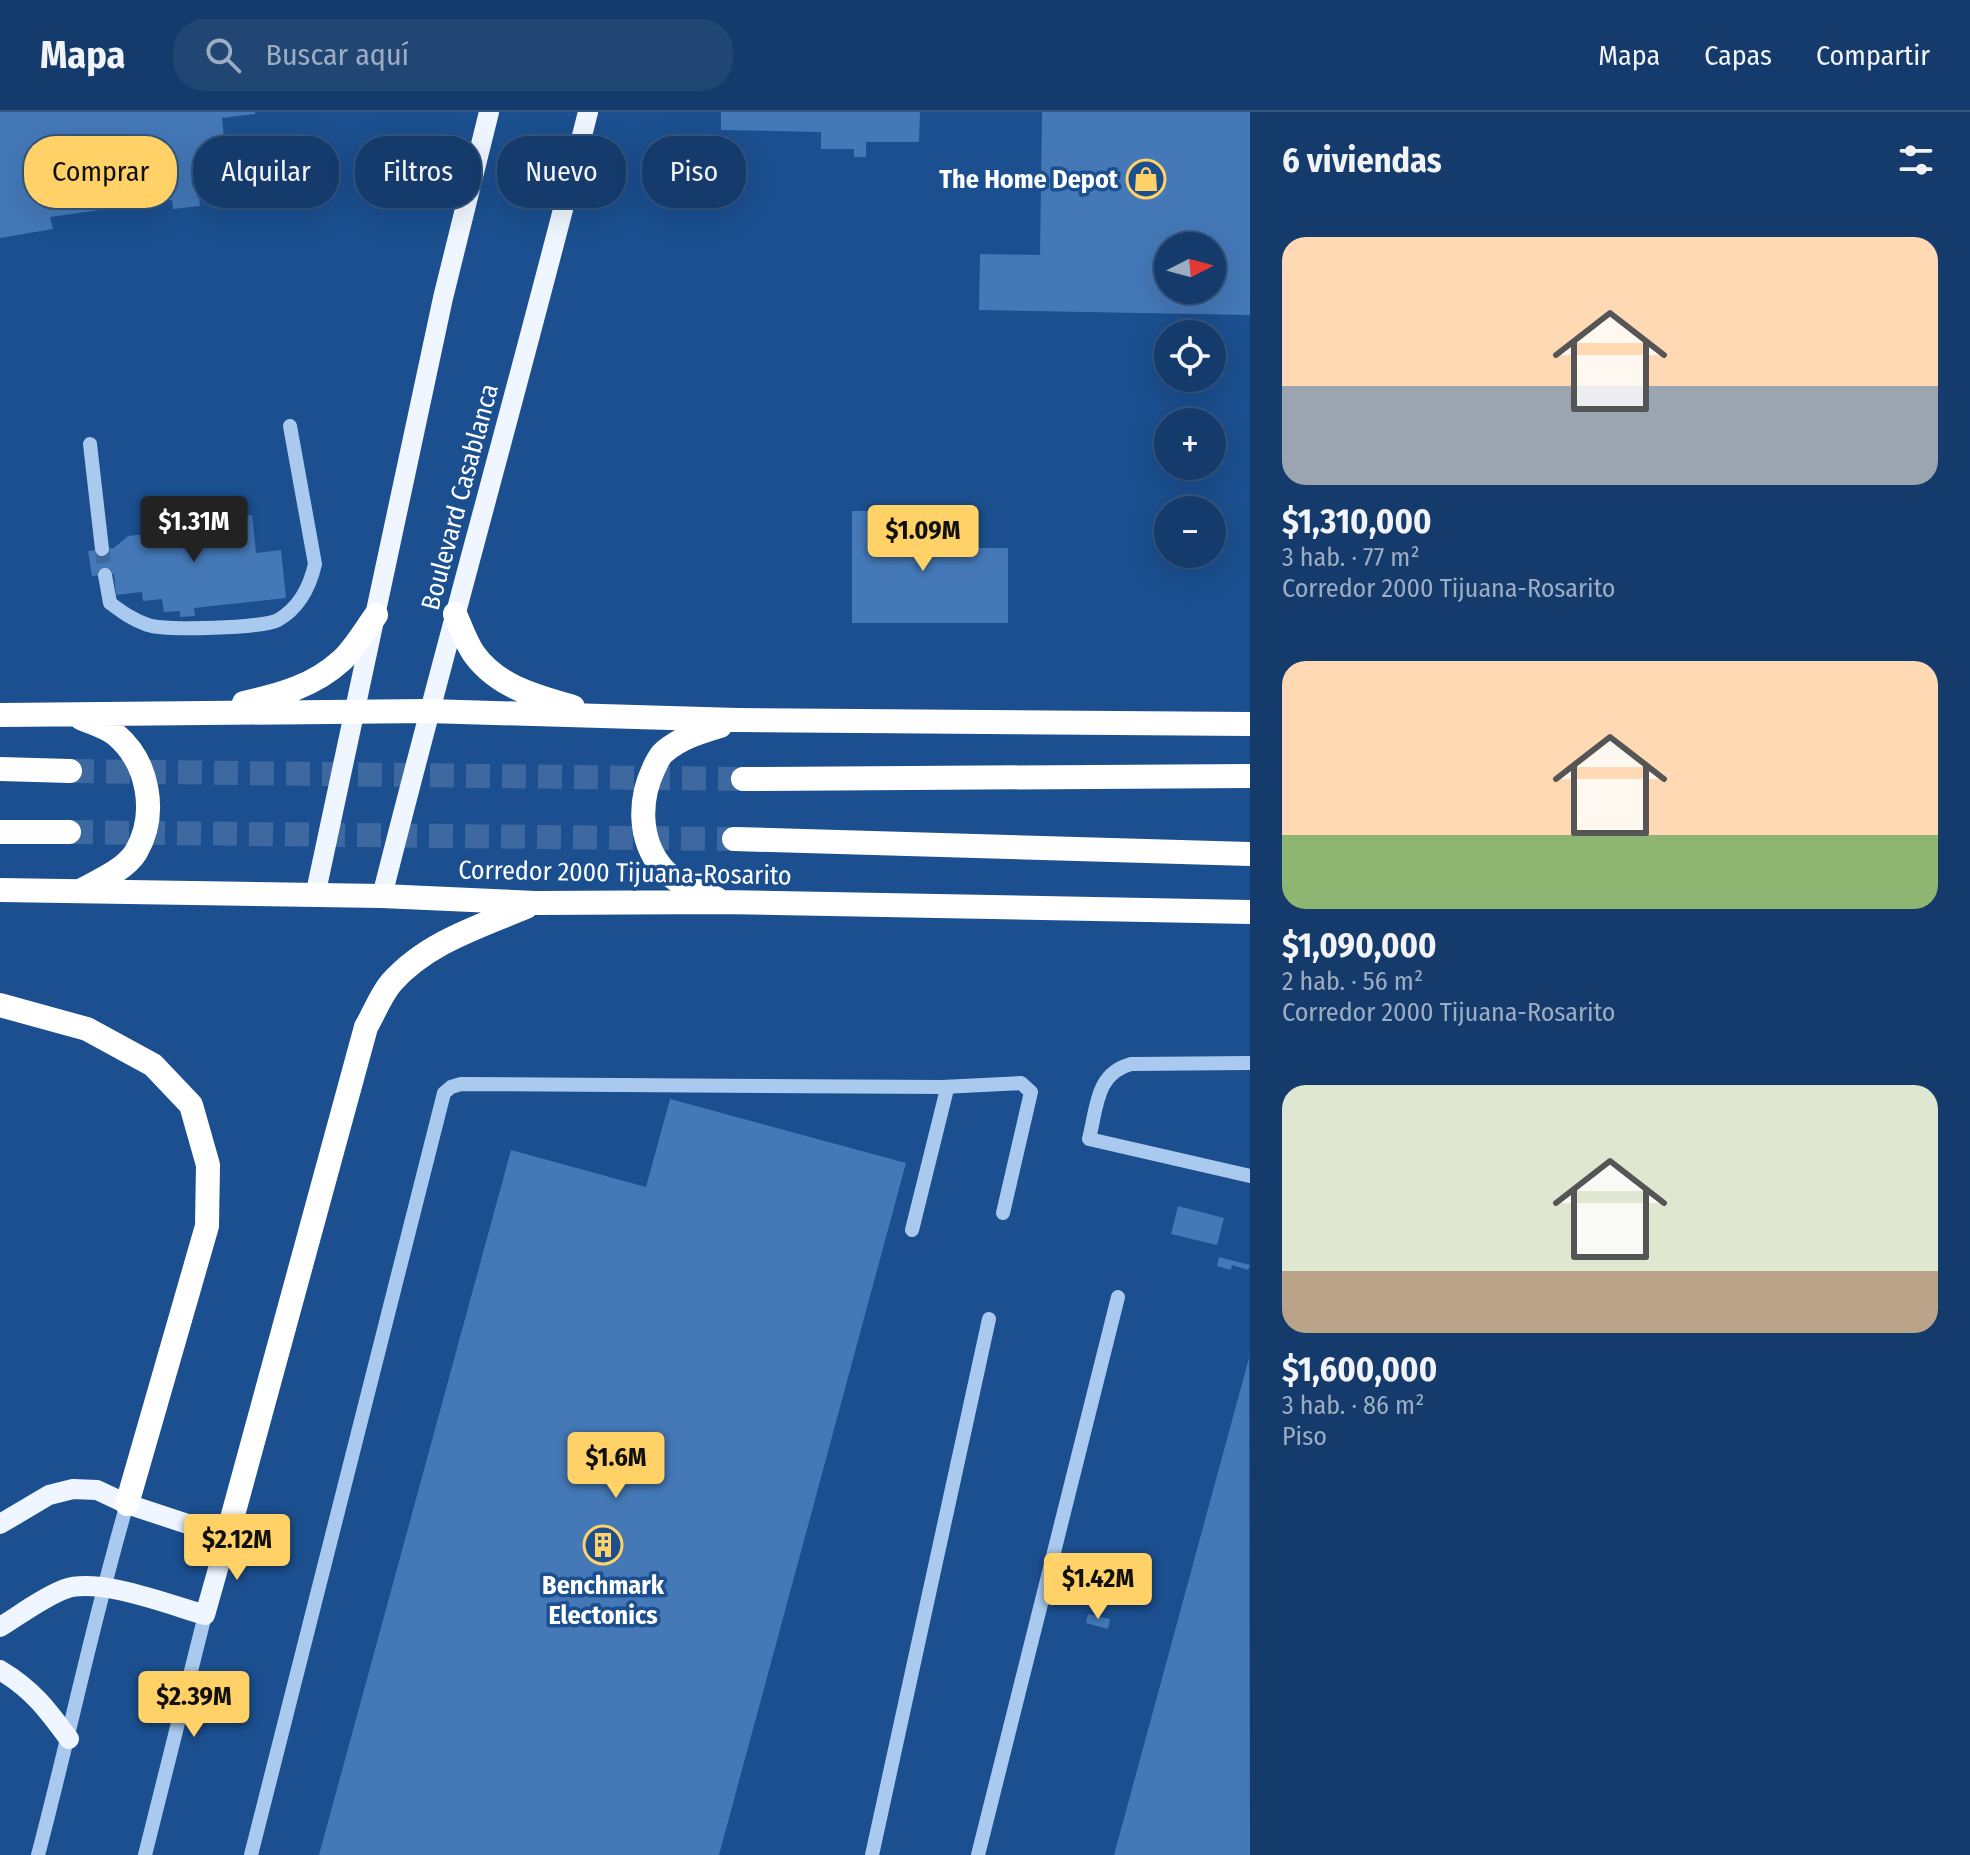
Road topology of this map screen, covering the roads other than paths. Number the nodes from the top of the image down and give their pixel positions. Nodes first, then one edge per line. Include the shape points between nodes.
1 (489, 112) edge
2 (588, 112) edge
3 (290, 426) dead end
4 (90, 444) dead end
5 (102, 549) tunnel mouth
6 (105, 575) tunnel mouth
7 (455, 614) junction
8 (376, 615) junction
9 (428, 711) junction
10 (355, 712) junction
11 (200, 713) junction
12 (0, 715) edge
13 (76, 716) junction
14 (610, 717) junction
15 (738, 720) junction
16 (1250, 724) edge
17 (0, 769) edge
18 (70, 771) tunnel mouth
19 (1250, 776) edge
20 (743, 779) tunnel mouth
21 (0, 832) edge
22 (69, 832) tunnel mouth
23 (734, 839) tunnel mouth
24 (1250, 854) edge
25 (0, 890) edge
26 (78, 892) junction
27 (315, 896) junction
28 (382, 896) junction
29 (722, 902) junction
30 (536, 903) junction
31 (1250, 912) edge
32 (0, 1005) edge
33 (1250, 1063) edge
34 (942, 1087) junction
35 (1249, 1175) edge
36 (1003, 1213) dead end
37 (912, 1230) dead end
38 (1118, 1297) dead end
39 (989, 1319) dead end
40 (127, 1504) junction
41 (0, 1524) edge
42 (227, 1537) junction
43 (103, 1586) junction
44 (205, 1615) junction
45 (0, 1627) edge
46 (0, 1670) edge
47 (69, 1739) junction
48 (38, 1855) edge
49 (145, 1855) edge
50 (251, 1855) edge
51 (872, 1855) edge
52 (978, 1855) edge

1 - 8 main road, Boulevard Casablanca via 443,298
2 - 7 main road, Boulevard Casablanca
3 - 6 street via 315,564 311,583 276,622 183,630 151,626 110,603
4 - 5 street
7 - 9 main road, Boulevard Casablanca
7 - 14 highway via 473,653 493,675 524,693
8 - 10 main road, Boulevard Casablanca
8 - 11 highway via 343,659 314,682
9 - 10 highway
9 - 14 highway
9 - 28 main road, Boulevard Casablanca
10 - 11 highway
10 - 27 main road, Boulevard Casablanca
11 - 13 highway
12 - 13 highway
13 - 26 highway via 114,734 137,760 148,788 148,821 135,854
14 - 15 highway
15 - 16 highway
15 - 29 highway via 685,738 661,754 645,787 642,811 649,845 663,868
17 - 18 highway
19 - 20 highway
21 - 22 highway
23 - 24 highway
25 - 26 highway, Corredor 2000 Tijuana-Rosarito
26 - 27 highway, Corredor 2000 Tijuana-Rosarito
27 - 28 highway, Corredor 2000 Tijuana-Rosarito
28 - 30 highway, Corredor 2000 Tijuana-Rosarito
29 - 30 highway, Corredor 2000 Tijuana-Rosarito
29 - 31 highway, Corredor 2000 Tijuana-Rosarito
30 - 42 highway via 423,953 390,985 366,1027
32 - 40 highway via 87,1029 153,1065 191,1105 208,1165 207,1226
33 - 35 street via 1116,1068 1105,1079 1089,1139
34 - 36 street via 1021,1083 1031,1092
34 - 37 street via 946,1093
34 - 50 street via 461,1084 444,1093
38 - 52 street
39 - 51 street
40 - 41 main road via 97,1490 73,1489 49,1495
40 - 42 main road
40 - 43 street
42 - 44 main road
43 - 44 main road
43 - 45 main road via 65,1589
43 - 47 street
44 - 49 street
46 - 47 main road via 42,1702
47 - 48 street

